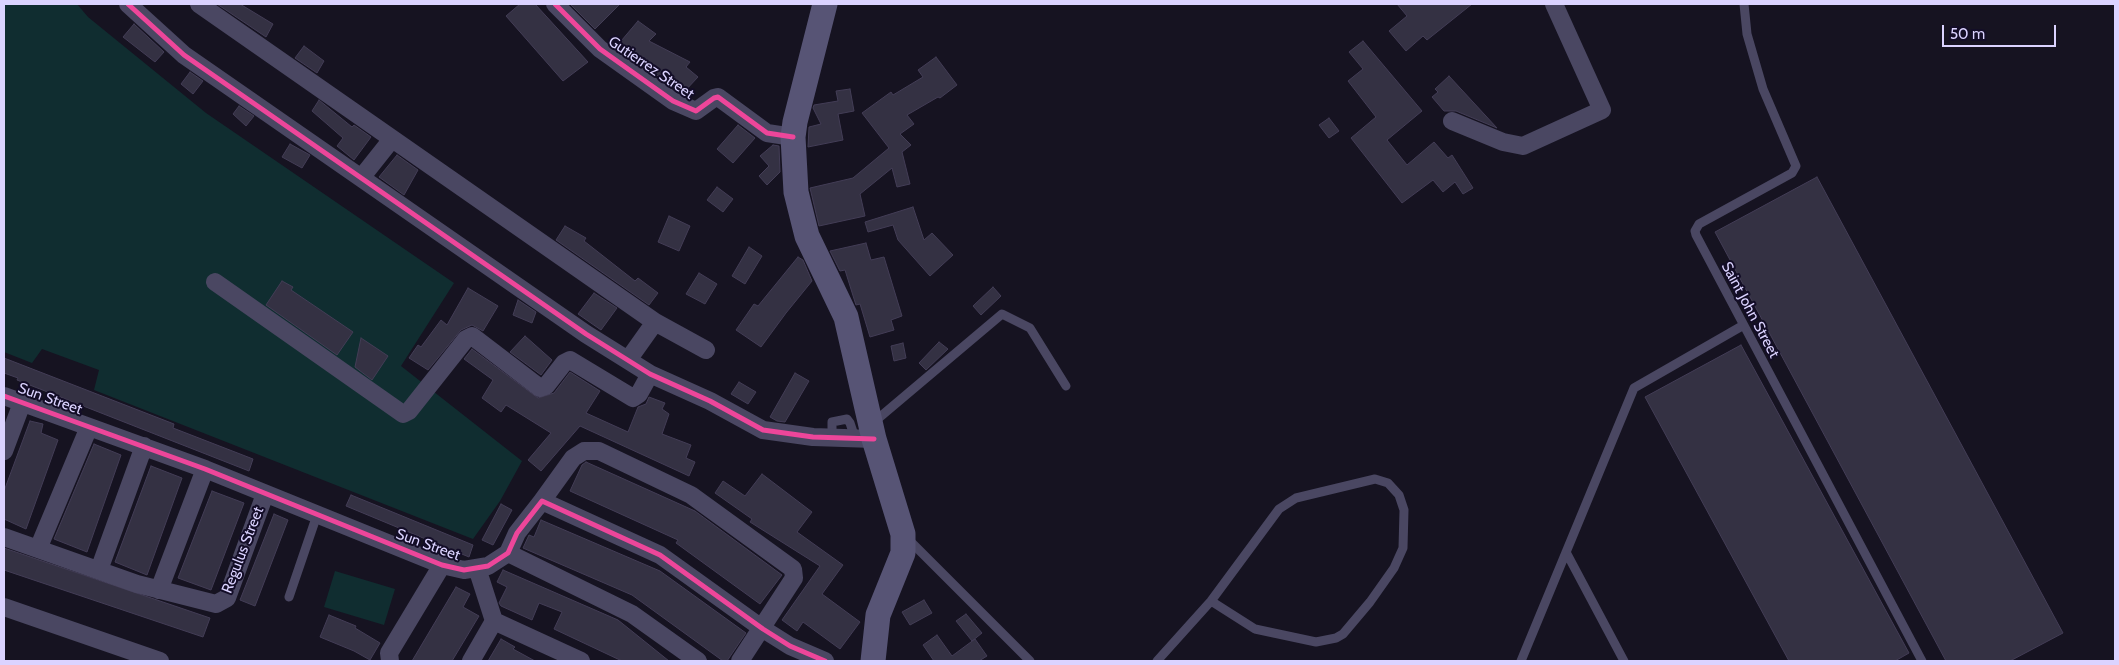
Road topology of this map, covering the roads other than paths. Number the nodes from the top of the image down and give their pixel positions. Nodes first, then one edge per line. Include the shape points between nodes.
1 (128, 4) edge
2 (199, 4) edge
3 (555, 4) edge
4 (825, 4) edge
5 (1554, 4) edge
6 (1744, 4) edge
7 (1452, 121) dead end
8 (793, 138) junction
9 (392, 139) junction
10 (361, 178) junction
11 (215, 282) dead end
12 (654, 322) junction
13 (1742, 326) junction
14 (706, 350) dead end
15 (628, 360) junction
16 (650, 374) junction
17 (1066, 386) dead end
18 (4, 396) edge
19 (22, 403) junction
20 (89, 427) junction
21 (867, 434) junction
22 (144, 446) junction
23 (4, 451) edge
24 (205, 470) junction
25 (265, 494) junction
26 (542, 501) junction
27 (317, 515) junction
28 (903, 534) junction
29 (4, 537) edge
30 (38, 549) junction
31 (1566, 552) junction
32 (508, 554) junction
33 (442, 565) junction
34 (477, 568) junction
35 (99, 570) junction
36 (159, 590) junction
37 (289, 597) dead end
38 (1211, 601) junction
39 (4, 607) edge
40 (494, 620) junction
41 (763, 629) junction
42 (553, 655) edge
43 (868, 658) edge
44 (160, 661) edge
45 (390, 661) edge
46 (470, 661) edge
47 (581, 661) edge
48 (698, 661) edge
49 (740, 661) edge
50 (825, 661) edge
51 (1030, 661) edge
52 (1157, 661) edge
53 (1521, 661) edge
54 (1624, 661) edge
55 (1922, 661) edge

1 - 10 street via 184,55
2 - 9 street
3 - 8 street, Gutierrez Street via 600,49 673,101 696,111 718,97 767,133
4 - 8 main road
5 - 7 street via 1602,110 1522,146 1503,142
6 - 13 lane, Saint John Street via 1747,34 1763,89 1796,166 1792,173 1699,224 1695,231
8 - 21 main road via 796,192 807,236 846,317
9 - 10 street
9 - 12 street
10 - 15 street
11 - 16 street via 403,414 409,411 466,339 472,336 540,388 546,386 570,360 633,398 639,394
12 - 14 street
12 - 15 street
13 - 31 lane via 1634,388
13 - 55 lane, Saint John Street
15 - 16 street
16 - 21 street via 710,400 763,430 832,438
17 - 21 lane via 1030,328 1002,314 882,414
18 - 19 street, Sun Street
19 - 20 street, Sun Street
19 - 23 street
20 - 22 street, Sun Street
20 - 30 street
21 - 28 main road
22 - 24 street, Sun Street
22 - 35 street
24 - 25 street, Sun Street
24 - 36 street
25 - 27 street, Sun Street
25 - 36 street, Regulus Street via 227,598 216,604
26 - 32 street via 517,533
26 - 41 street via 660,555
26 - 41 street via 574,458 584,451 599,451 691,495 795,572
27 - 33 street, Sun Street
27 - 37 lane
28 - 43 main road via 903,553 878,615
28 - 51 lane
29 - 30 street, Regulus Street
30 - 35 street, Regulus Street
31 - 53 lane
31 - 54 lane
32 - 34 street, Sun Street via 488,566
32 - 48 street via 632,614
33 - 34 street, Sun Street via 464,570
33 - 45 street via 389,653
34 - 40 street
35 - 36 street, Regulus Street
38 - 38 lane via 1255,629 1316,642 1336,638 1370,602 1394,568 1403,548 1404,510 1399,495 1388,483 1374,479 1296,498 1279,510
38 - 52 lane
39 - 44 street
40 - 42 street
40 - 46 street
41 - 49 street
41 - 50 street via 790,646
42 - 47 street

